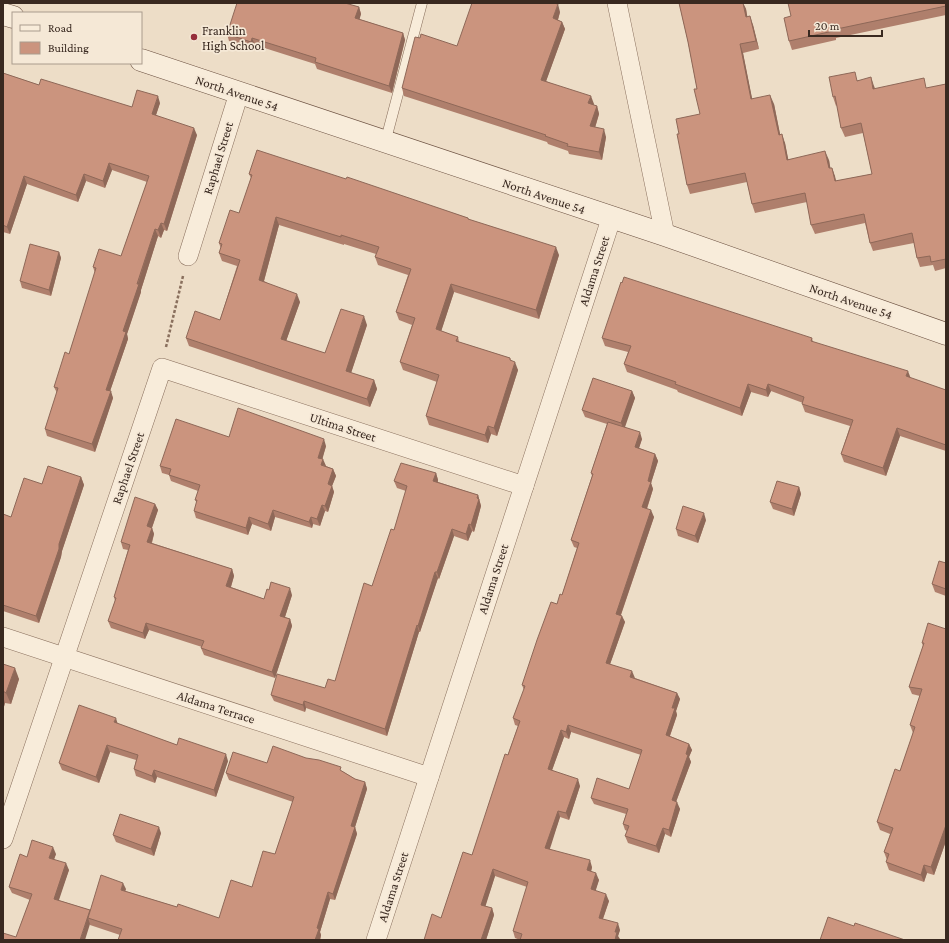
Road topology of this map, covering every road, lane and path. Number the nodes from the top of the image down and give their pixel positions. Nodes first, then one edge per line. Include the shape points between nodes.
1 (422, 3) edge
2 (617, 3) edge
3 (142, 60) edge
4 (239, 93) junction
5 (385, 143) junction
6 (611, 219) junction
7 (665, 236) junction
8 (188, 256) joint
9 (946, 334) edge
10 (162, 368) junction
11 (524, 486) junction
12 (3, 637) edge
13 (64, 656) junction
14 (429, 777) junction
15 (3, 839) edge
16 (376, 940) edge

1 - 5 lane
2 - 7 street
3 - 4 street, North Avenue 54
4 - 5 street, North Avenue 54
4 - 8 street, Raphael Street
5 - 6 street, North Avenue 54
6 - 7 street, North Avenue 54
6 - 11 street, Aldama Street
7 - 9 street, North Avenue 54
8 - 10 path
10 - 11 street, Ultima Street
10 - 13 street, Raphael Street
11 - 14 street, Aldama Street
12 - 13 street, Aldama Terrace
13 - 14 street, Aldama Terrace
13 - 15 street, Raphael Street
14 - 16 street, Aldama Street

